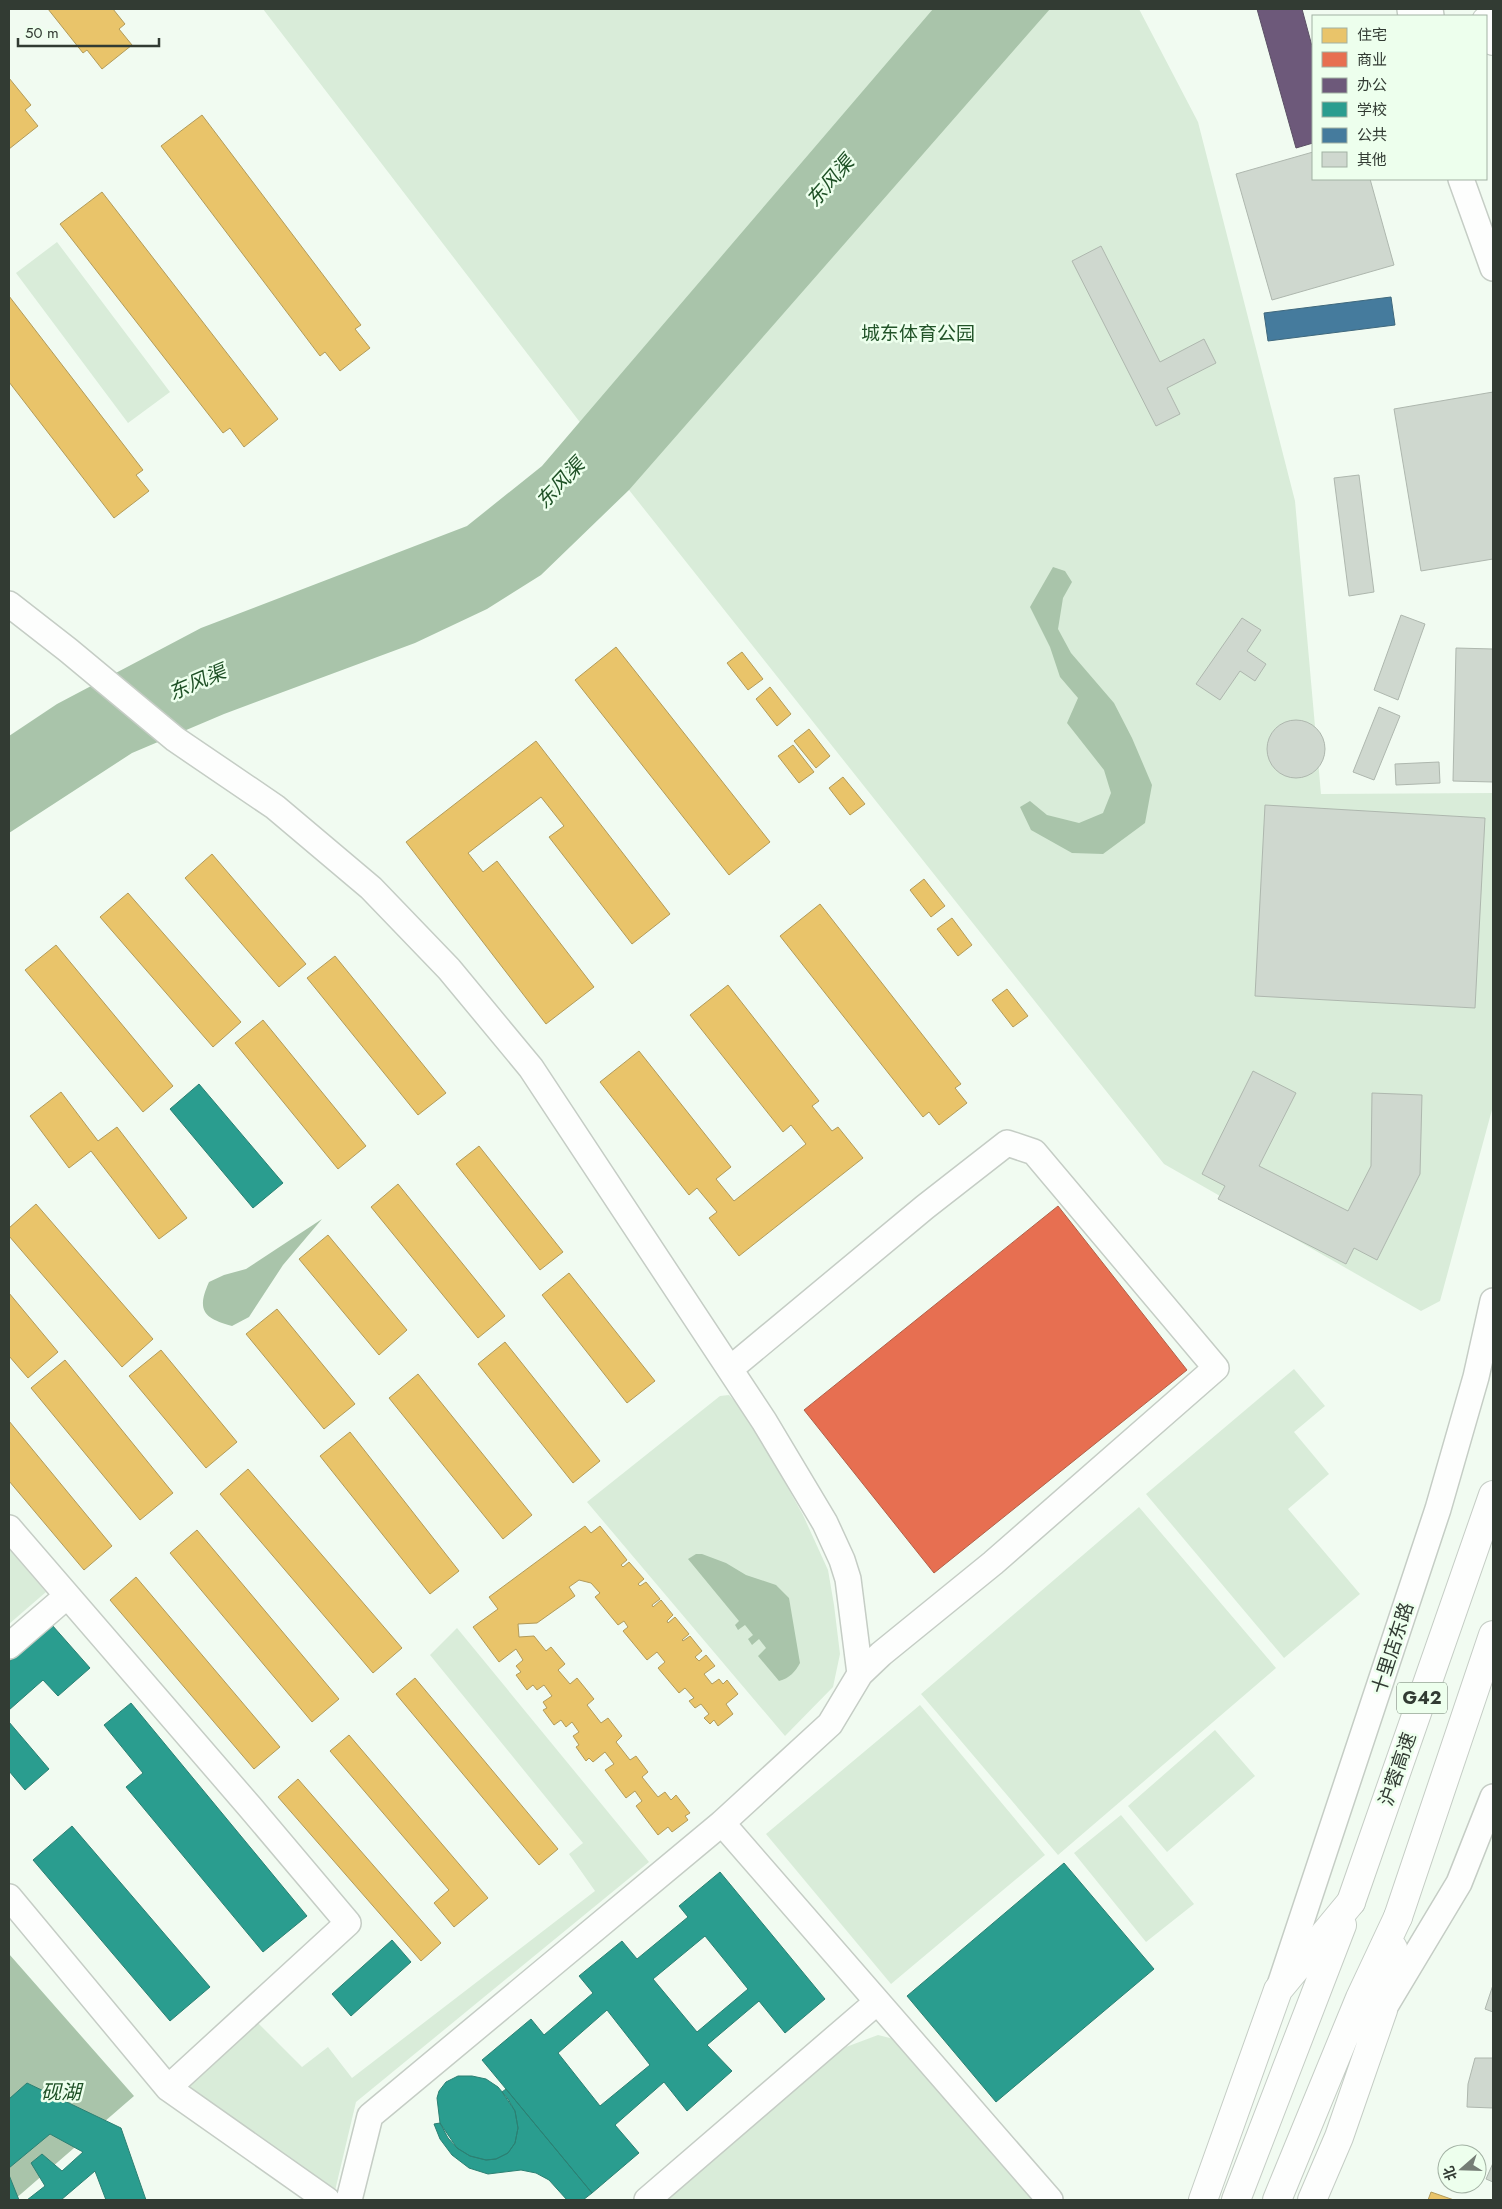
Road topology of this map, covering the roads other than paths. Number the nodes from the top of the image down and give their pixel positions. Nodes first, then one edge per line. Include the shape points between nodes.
1 (1487, 24) edge
2 (1493, 41) edge
3 (1461, 180) edge
4 (1465, 180) edge
5 (1474, 216) junction
6 (1493, 268) edge
7 (9, 604) edge
8 (1493, 1301) edge
9 (730, 1369) junction
10 (1484, 1380) edge
11 (1493, 1495) edge
12 (9, 1528) edge
13 (67, 1596) junction
14 (1493, 1635) edge
15 (9, 1646) edge
16 (860, 1674) junction
17 (1493, 1797) edge
18 (722, 1823) junction
19 (9, 1897) edge
20 (1351, 1902) junction
21 (1398, 1917) junction
22 (1278, 1990) junction
23 (877, 2002) junction
24 (1383, 2010) junction
25 (168, 2088) junction
26 (327, 2200) edge
27 (349, 2200) edge
28 (647, 2200) edge
29 (1050, 2200) edge
30 (1203, 2200) edge
31 (1236, 2200) edge
32 (1278, 2200) edge
33 (1312, 2200) edge

1 - 2 main road
3 - 5 street
4 - 5 street
5 - 6 street
7 - 9 street via 175,739 275,807 364,882 449,969 531,1068
8 - 10 street, 十里店东路
9 - 16 street via 790,1463 842,1560 848,1579
9 - 16 street via 1007,1143 1034,1152 1216,1368 993,1563
10 - 22 street, 十里店东路
11 - 20 main road, 沪蓉高速 / G42
12 - 13 street
13 - 15 street
13 - 25 street via 348,1923
14 - 21 main road, G42
16 - 18 street via 830,1724
17 - 24 street via 1459,1883
18 - 23 street
18 - 27 street via 370,2116
19 - 25 street
20 - 22 main road
20 - 31 main road, 沪蓉高速
21 - 24 main road
21 - 32 main road via 1360,1998
22 - 30 main road
23 - 28 street
23 - 29 street
24 - 33 main road via 1339,2137
25 - 26 street

